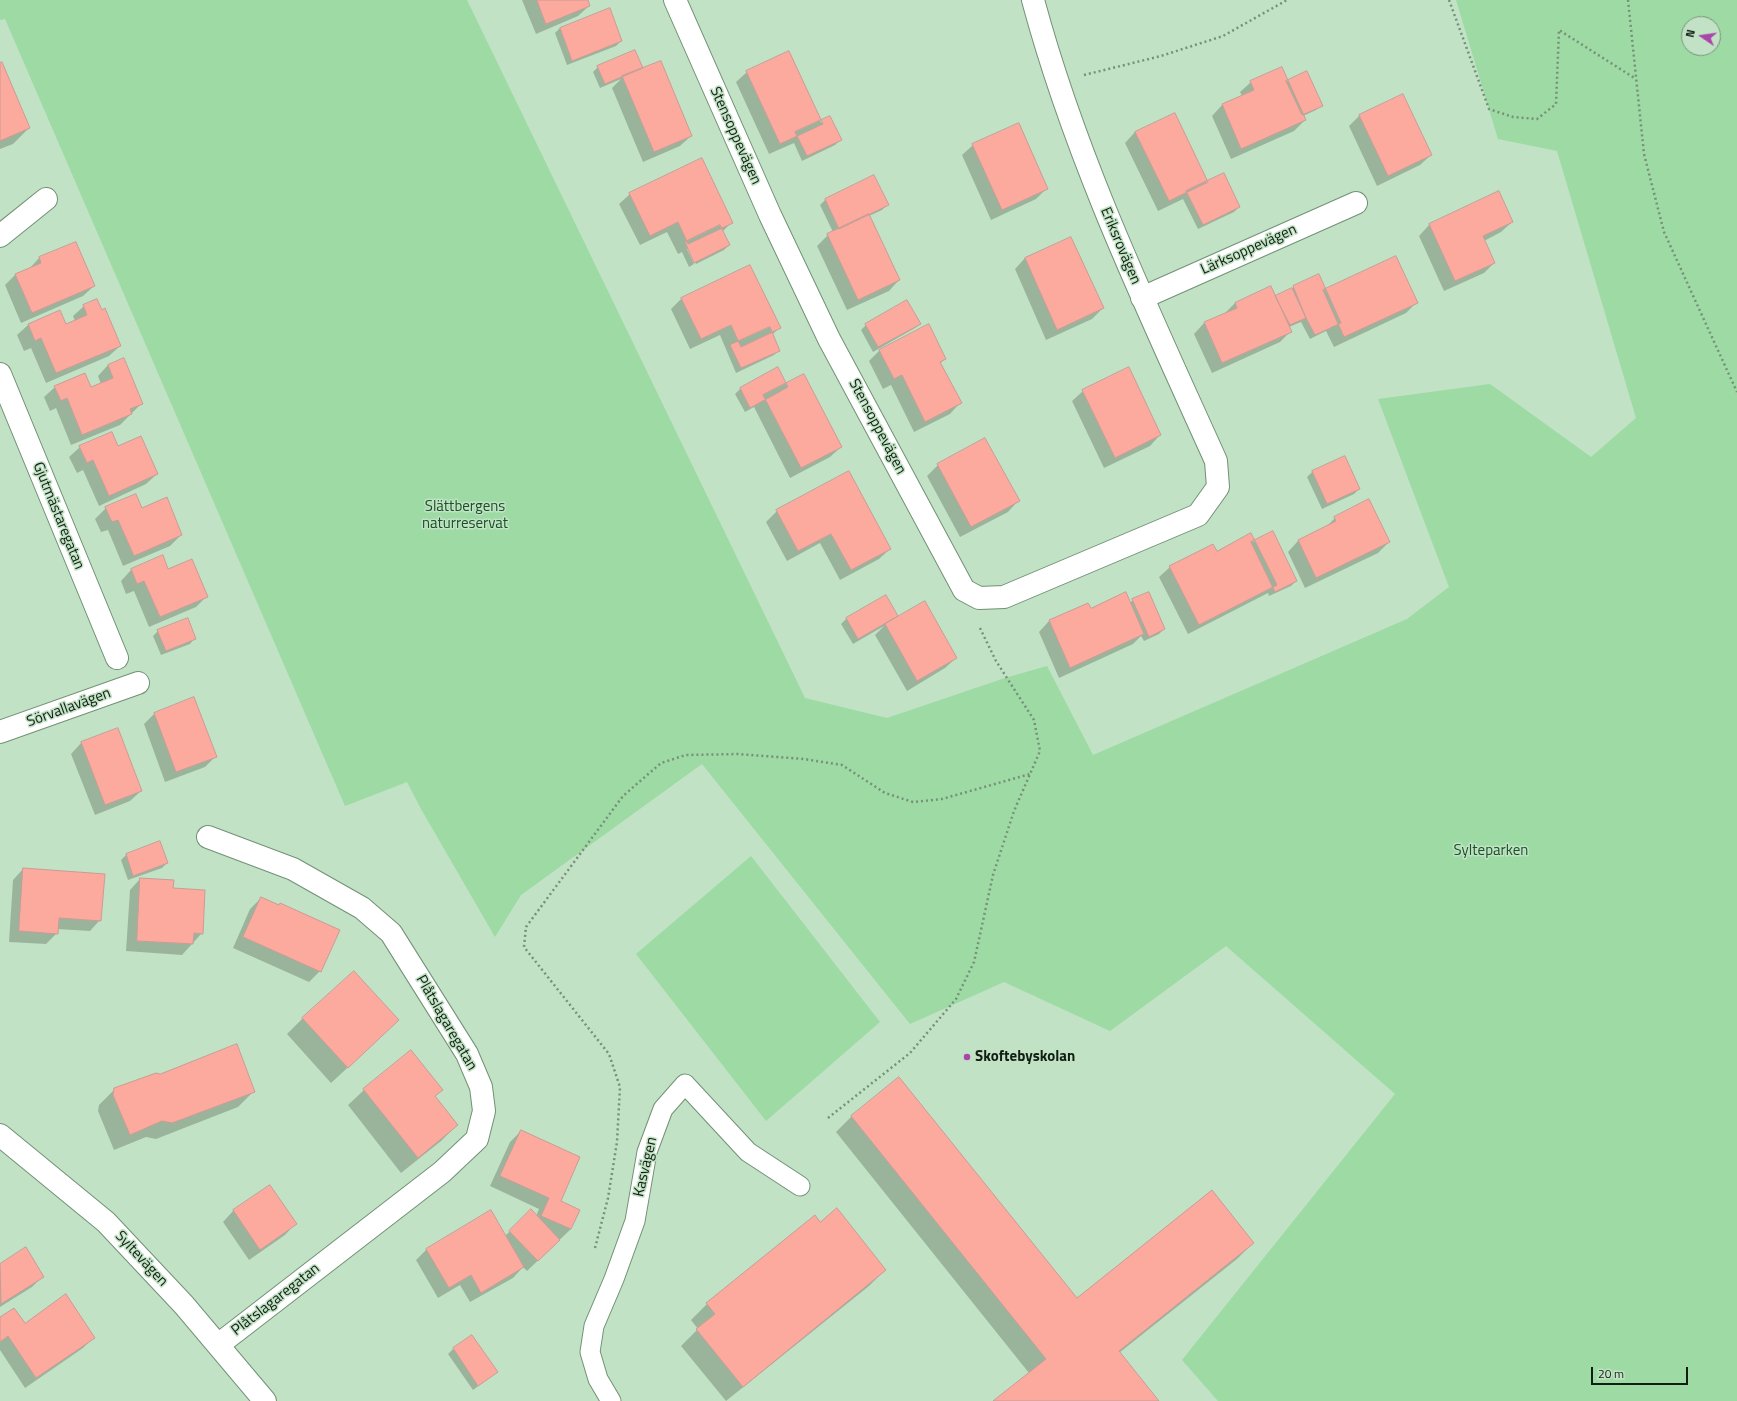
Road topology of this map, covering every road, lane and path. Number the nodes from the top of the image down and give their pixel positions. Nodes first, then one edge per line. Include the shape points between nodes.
1 (675, 0) edge
2 (1033, 0) edge
3 (1287, 0) edge
4 (1449, 0) edge
5 (1628, 0) edge
6 (1636, 79) junction
7 (1057, 82) junction
8 (46, 198) dead end
9 (1356, 203) dead end
10 (0, 236) edge
11 (1142, 298) junction
12 (0, 374) edge
13 (1737, 392) edge
14 (979, 598) junction
15 (117, 658) dead end
16 (138, 683) dead end
17 (0, 732) edge
18 (1030, 774) junction
19 (208, 837) dead end
20 (828, 1118) dead end
21 (0, 1135) edge
22 (800, 1186) dead end
23 (594, 1250) dead end
24 (218, 1345) junction
25 (265, 1401) edge
26 (611, 1401) edge

1 - 14 street, Stensoppevägen via 770,214 829,339 964,590
2 - 7 street, Eriksrovägen
3 - 7 path via 1223,36 1161,56
4 - 6 path via 1489,109 1513,117 1537,119 1556,104 1558,30
5 - 6 path
6 - 13 path via 1644,154 1664,232
7 - 11 street, Eriksrovägen via 1102,204
8 - 10 street
9 - 11 street, Lärksoppevägen
11 - 14 street, Eriksrovägen via 1216,461 1218,487 1198,515 1004,597
12 - 15 street, Gjutmästaregatan
14 - 18 path via 979,627 996,661 1034,720 1040,751
16 - 17 street, Sörvallavägen
18 - 20 path via 1014,811 993,875 974,962 956,999 910,1053
18 - 23 path via 942,799 913,802 885,793 842,765 738,754 686,755 661,763 623,796 526,927 524,936 524,947 608,1054 620,1087 618,1142 608,1198
19 - 24 street, Plåtslagaregatan via 293,869 362,908 391,933 468,1054 482,1087 484,1111 477,1139 442,1172
21 - 24 street, Syltevägen via 106,1222
22 - 26 lane, Kasvägen via 748,1152 685,1084 663,1108 647,1152 635,1221 594,1326 590,1352 598,1379
24 - 25 street, Syltevägen

